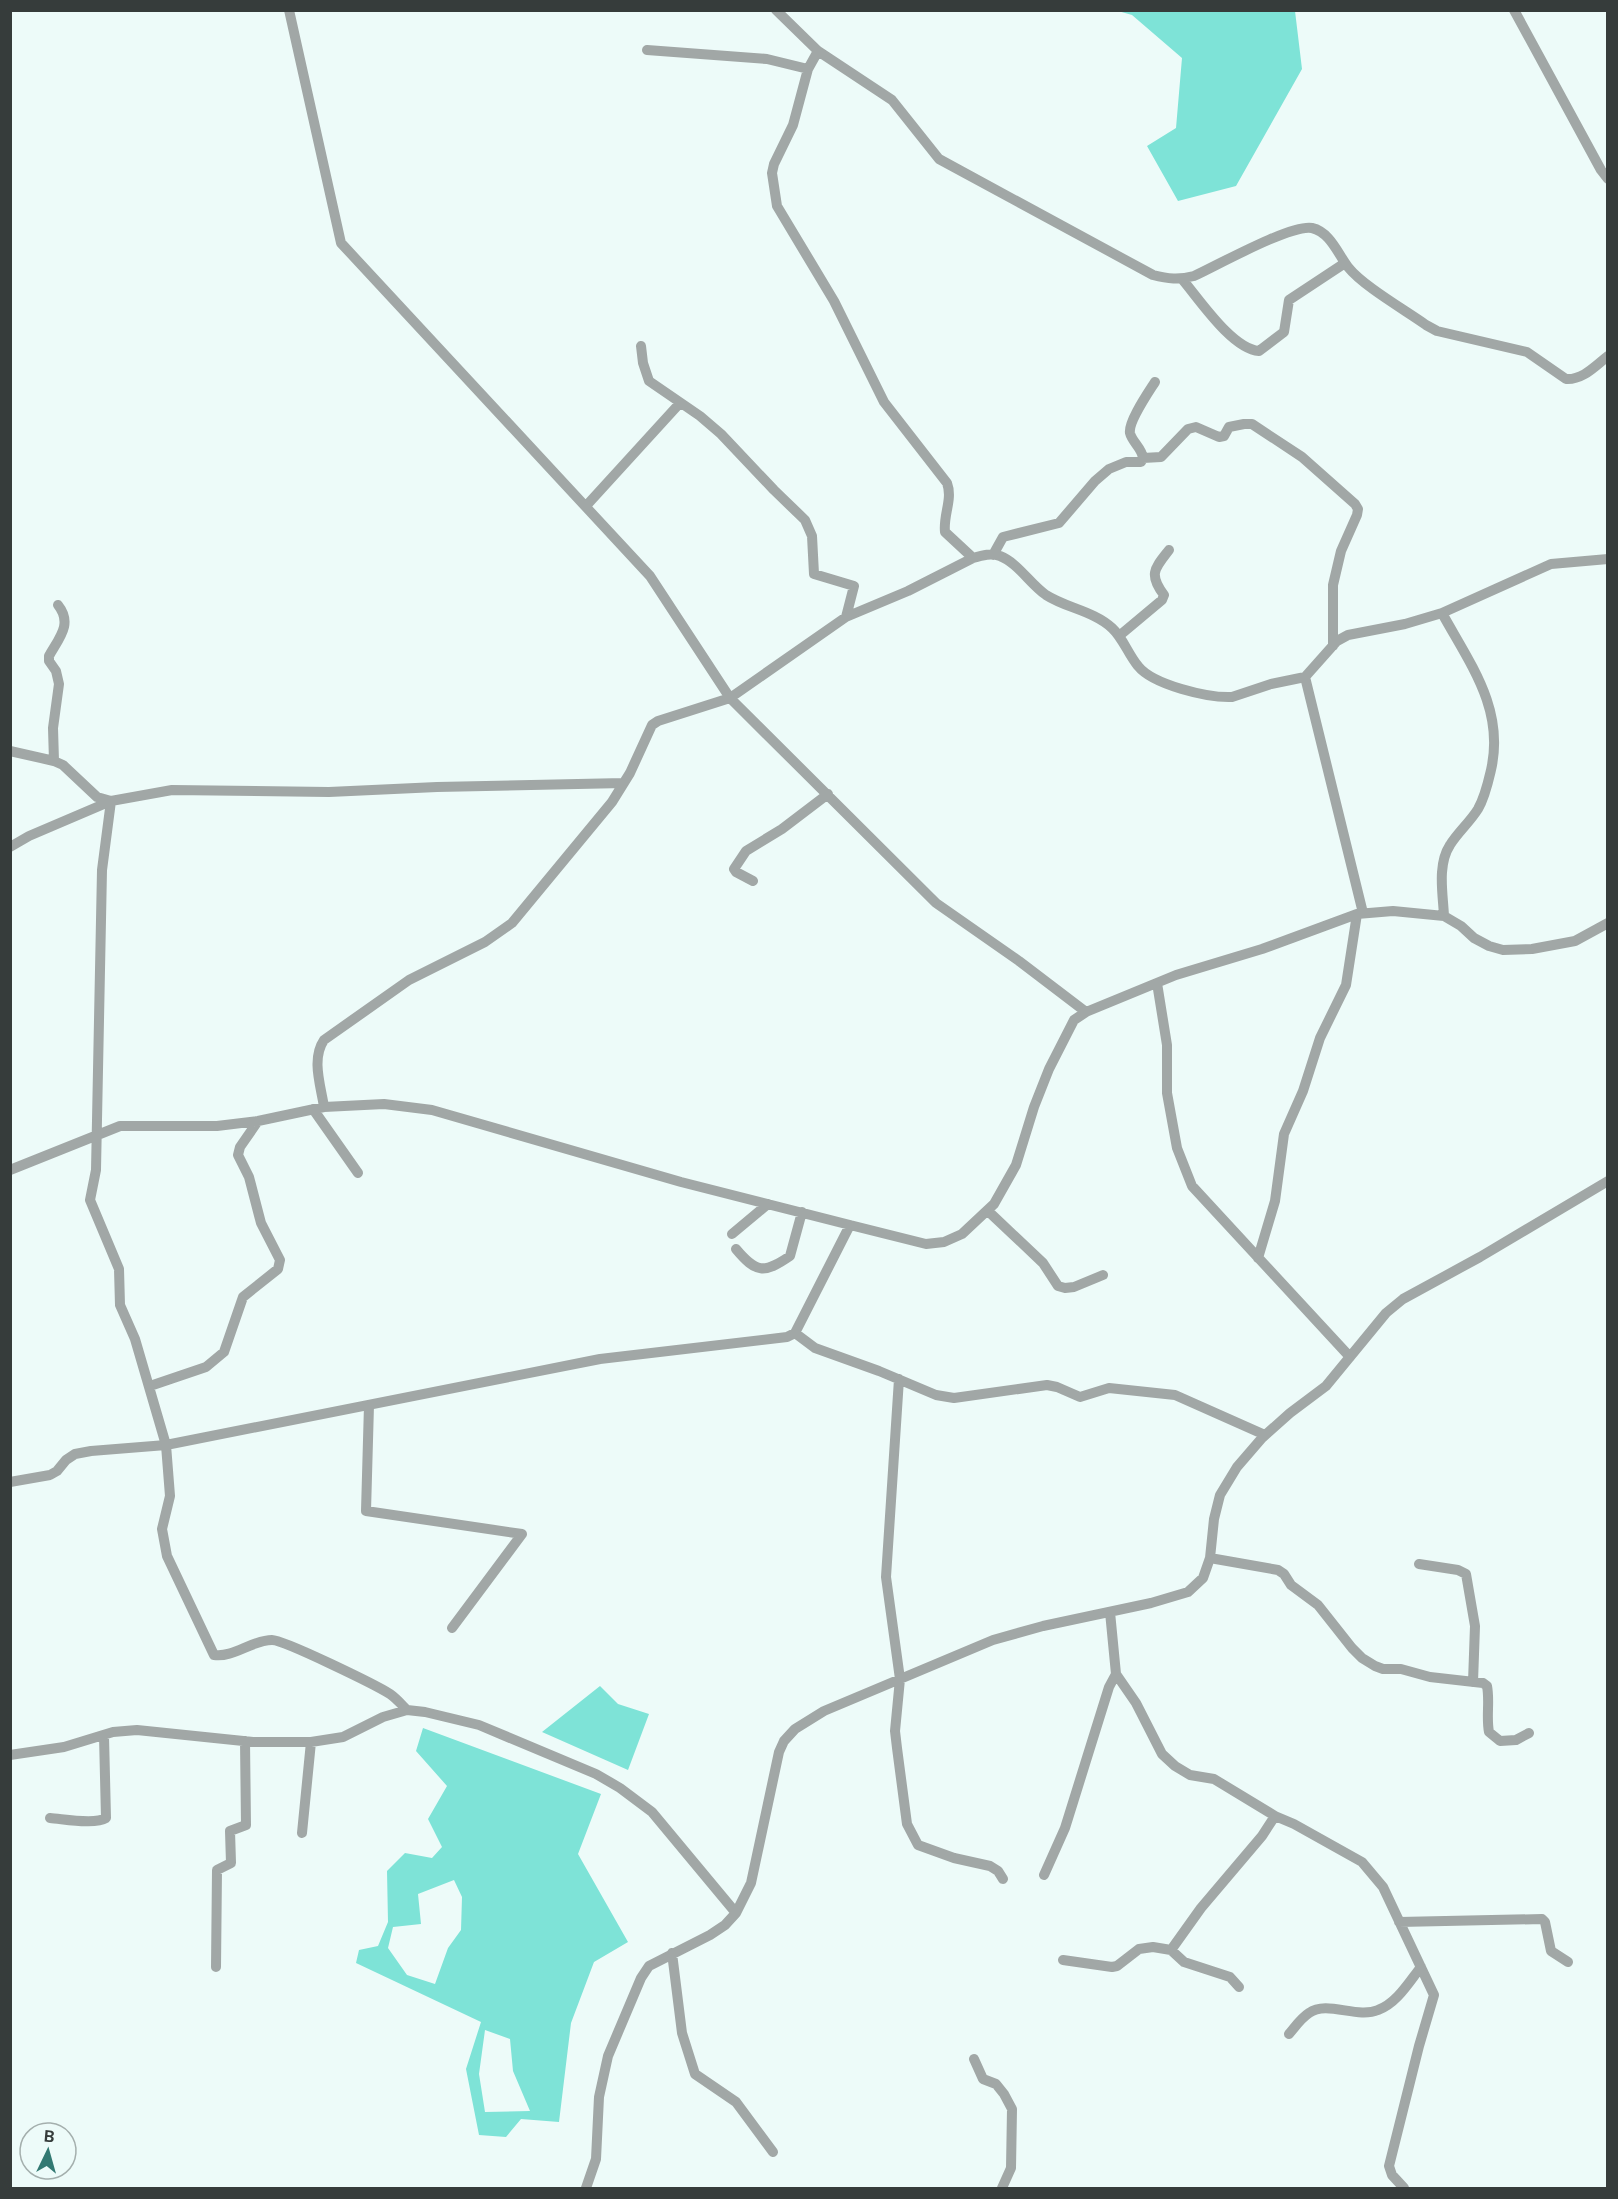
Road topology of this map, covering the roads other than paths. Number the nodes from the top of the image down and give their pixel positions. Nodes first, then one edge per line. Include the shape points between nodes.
1 (289, 10) edge
2 (776, 10) edge
3 (1514, 10) edge
4 (647, 50) dead end
5 (818, 51) junction
6 (808, 69) junction
7 (1608, 178) edge
8 (1346, 263) junction
9 (1182, 279) junction
10 (641, 346) dead end
11 (1608, 357) edge
12 (1155, 382) dead end
13 (680, 403) junction
14 (1143, 458) junction
15 (586, 506) junction
16 (1169, 550) dead end
17 (993, 555) junction
18 (973, 558) junction
19 (1608, 559) edge
20 (58, 605) dead end
21 (1442, 613) junction
22 (846, 617) junction
23 (1119, 636) junction
24 (1333, 646) junction
25 (1305, 677) junction
26 (730, 698) junction
27 (10, 751) edge
28 (54, 761) junction
29 (624, 783) junction
30 (828, 794) junction
31 (111, 801) junction
32 (10, 847) edge
33 (753, 882) dead end
34 (1360, 914) junction
35 (1444, 916) junction
36 (1608, 923) edge
37 (1157, 983) junction
38 (1086, 1012) junction
39 (324, 1107) junction
40 (313, 1109) junction
41 (258, 1121) junction
42 (96, 1136) junction
43 (10, 1170) edge
44 (358, 1173) dead end
45 (1608, 1181) edge
46 (768, 1204) junction
47 (987, 1211) junction
48 (802, 1212) junction
49 (850, 1226) junction
50 (732, 1234) dead end
51 (736, 1249) dead end
52 (1258, 1258) junction
53 (1103, 1275) dead end
54 (795, 1333) junction
55 (1350, 1357) junction
56 (899, 1379) junction
57 (150, 1386) junction
58 (369, 1405) junction
59 (1265, 1435) junction
60 (166, 1445) junction
61 (10, 1482) edge
62 (1210, 1558) junction
63 (1419, 1564) dead end
64 (1110, 1612) junction
65 (452, 1628) dead end
66 (1116, 1674) junction
67 (900, 1679) junction
68 (1473, 1682) junction
69 (407, 1710) junction
70 (1529, 1733) dead end
71 (104, 1736) junction
72 (245, 1741) junction
73 (311, 1742) junction
74 (11, 1755) edge
75 (10, 1760) edge
76 (1275, 1816) junction
77 (50, 1818) dead end
78 (302, 1833) dead end
79 (1044, 1875) dead end
80 (1003, 1879) dead end
81 (736, 1913) junction
82 (1399, 1922) junction
83 (1171, 1950) junction
84 (672, 1953) junction
85 (1063, 1960) dead end
86 (1568, 1962) dead end
87 (216, 1967) dead end
88 (1421, 1967) junction
89 (1239, 1987) dead end
90 (1289, 2034) dead end
91 (974, 2059) dead end
92 (773, 2152) dead end
93 (586, 2188) edge
94 (1002, 2188) edge
95 (1404, 2188) edge

1 - 15 street via 341,243
2 - 5 street
3 - 7 street
4 - 6 street via 766,59
5 - 6 street
5 - 9 street via 892,100 939,159 1153,275
6 - 18 street via 793,125 774,164 777,206 834,301 884,402 950,490 945,532
8 - 9 street via 1320,231 1301,228
8 - 9 street via 1289,300 1284,332 1259,351 1251,350 1223,329
8 - 11 street via 1355,274 1426,325 1450,336 1527,352 1566,379 1581,377
10 - 13 street via 649,381
12 - 14 street via 1130,425 1131,436
13 - 15 street
13 - 22 street via 721,435 805,520 812,536 814,574 854,586
14 - 17 street via 1141,462 1126,462 1109,469 1059,523 1003,537
14 - 24 street via 1161,457 1192,427 1219,437 1229,428 1252,424 1302,457 1355,504 1358,515 1341,551 1333,585
15 - 26 street via 650,576
16 - 23 street via 1154,575 1164,595 1162,600
17 - 18 street
17 - 23 street via 1011,563 1047,595 1102,621
18 - 22 street
19 - 21 street via 1540,568
20 - 28 street via 66,620 49,656 59,684 53,728
21 - 24 street via 1348,635
21 - 35 street via 1485,691 1495,739 1488,786 1444,858
22 - 26 street
23 - 25 street via 1145,673 1201,694 1232,697
24 - 25 street
25 - 34 street
26 - 29 street via 652,725
26 - 30 street
27 - 28 street
28 - 31 street via 70,770 97,797
29 - 31 street via 329,792 172,790
29 - 39 street via 512,923 485,942 409,980 324,1040 317,1065
30 - 33 street via 746,851 734,869
30 - 38 street via 936,903
31 - 32 street
31 - 42 street via 102,870
34 - 35 street via 1393,911
34 - 37 street
34 - 52 street via 1346,985 1320,1038 1303,1091 1286,1127 1275,1201
35 - 36 street via 1474,938 1503,950 1575,941
37 - 38 street
37 - 52 street via 1167,1045 1167,1093 1177,1148 1192,1186
38 - 47 street via 1074,1020 1065,1035 1034,1107 1016,1165
39 - 40 street
39 - 46 street via 384,1104 432,1110
40 - 41 street
40 - 44 street
41 - 42 street via 200,1127 120,1126
41 - 57 street via 238,1155 249,1177 261,1222 280,1260 278,1269 243,1297 224,1352 206,1366
42 - 43 street
42 - 57 street via 96,1170 90,1200 119,1269 120,1305
45 - 55 street via 1404,1299 1386,1313
46 - 48 street
46 - 50 street
47 - 49 street via 962,1234 926,1244
47 - 53 street via 1043,1263 1058,1286 1074,1287
48 - 49 street
48 - 51 street via 790,1256 776,1266 760,1268 749,1264
49 - 54 street
52 - 55 street
54 - 56 street via 815,1348
54 - 58 street via 600,1359
55 - 59 street via 1326,1386
56 - 59 street via 936,1395 954,1398 1047,1385 1080,1397 1109,1388 1175,1395
56 - 67 street via 886,1577
57 - 60 street
58 - 60 street
58 - 65 street via 366,1511 522,1534
59 - 62 street via 1237,1467 1220,1495
60 - 61 street via 75,1454 57,1471
60 - 69 street via 170,1496 162,1529 166,1556 214,1655 273,1640 391,1695
62 - 64 street via 1203,1578 1188,1592
62 - 68 street via 1271,1568 1284,1574 1318,1605 1362,1658 1375,1666
63 - 68 street via 1466,1574 1475,1626
64 - 66 street
64 - 67 street via 993,1640
66 - 76 street via 1162,1754 1175,1766 1190,1775 1214,1779
66 - 79 street via 1108,1687 1065,1828
67 - 80 street via 895,1731 907,1824 912,1836 918,1845 990,1866
67 - 81 street via 824,1711 784,1741 752,1883
68 - 70 street via 1487,1686 1486,1718 1493,1737 1500,1741 1516,1740
69 - 73 street via 343,1737
69 - 81 street via 479,1725 620,1788 652,1812
71 - 72 street via 137,1730
71 - 74 street
71 - 77 street via 106,1818
72 - 73 street
72 - 87 street via 246,1825 230,1831 231,1863 217,1870
73 - 78 street
74 - 75 street
76 - 82 street via 1362,1862 1383,1887
76 - 83 street
81 - 84 street via 710,1935
82 - 86 street via 1542,1919 1551,1951
82 - 88 street
83 - 85 street via 1139,1949 1117,1966
83 - 89 street via 1184,1962 1230,1977
84 - 92 street via 682,2033 695,2074 736,2102
84 - 93 street via 649,1966 641,1978 608,2056 599,2097 596,2159
88 - 90 street via 1399,1995 1378,2010 1367,2013 1318,2009
88 - 95 street via 1434,2000 1389,2166
91 - 94 street via 983,2079 996,2084 1012,2109 1011,2168

